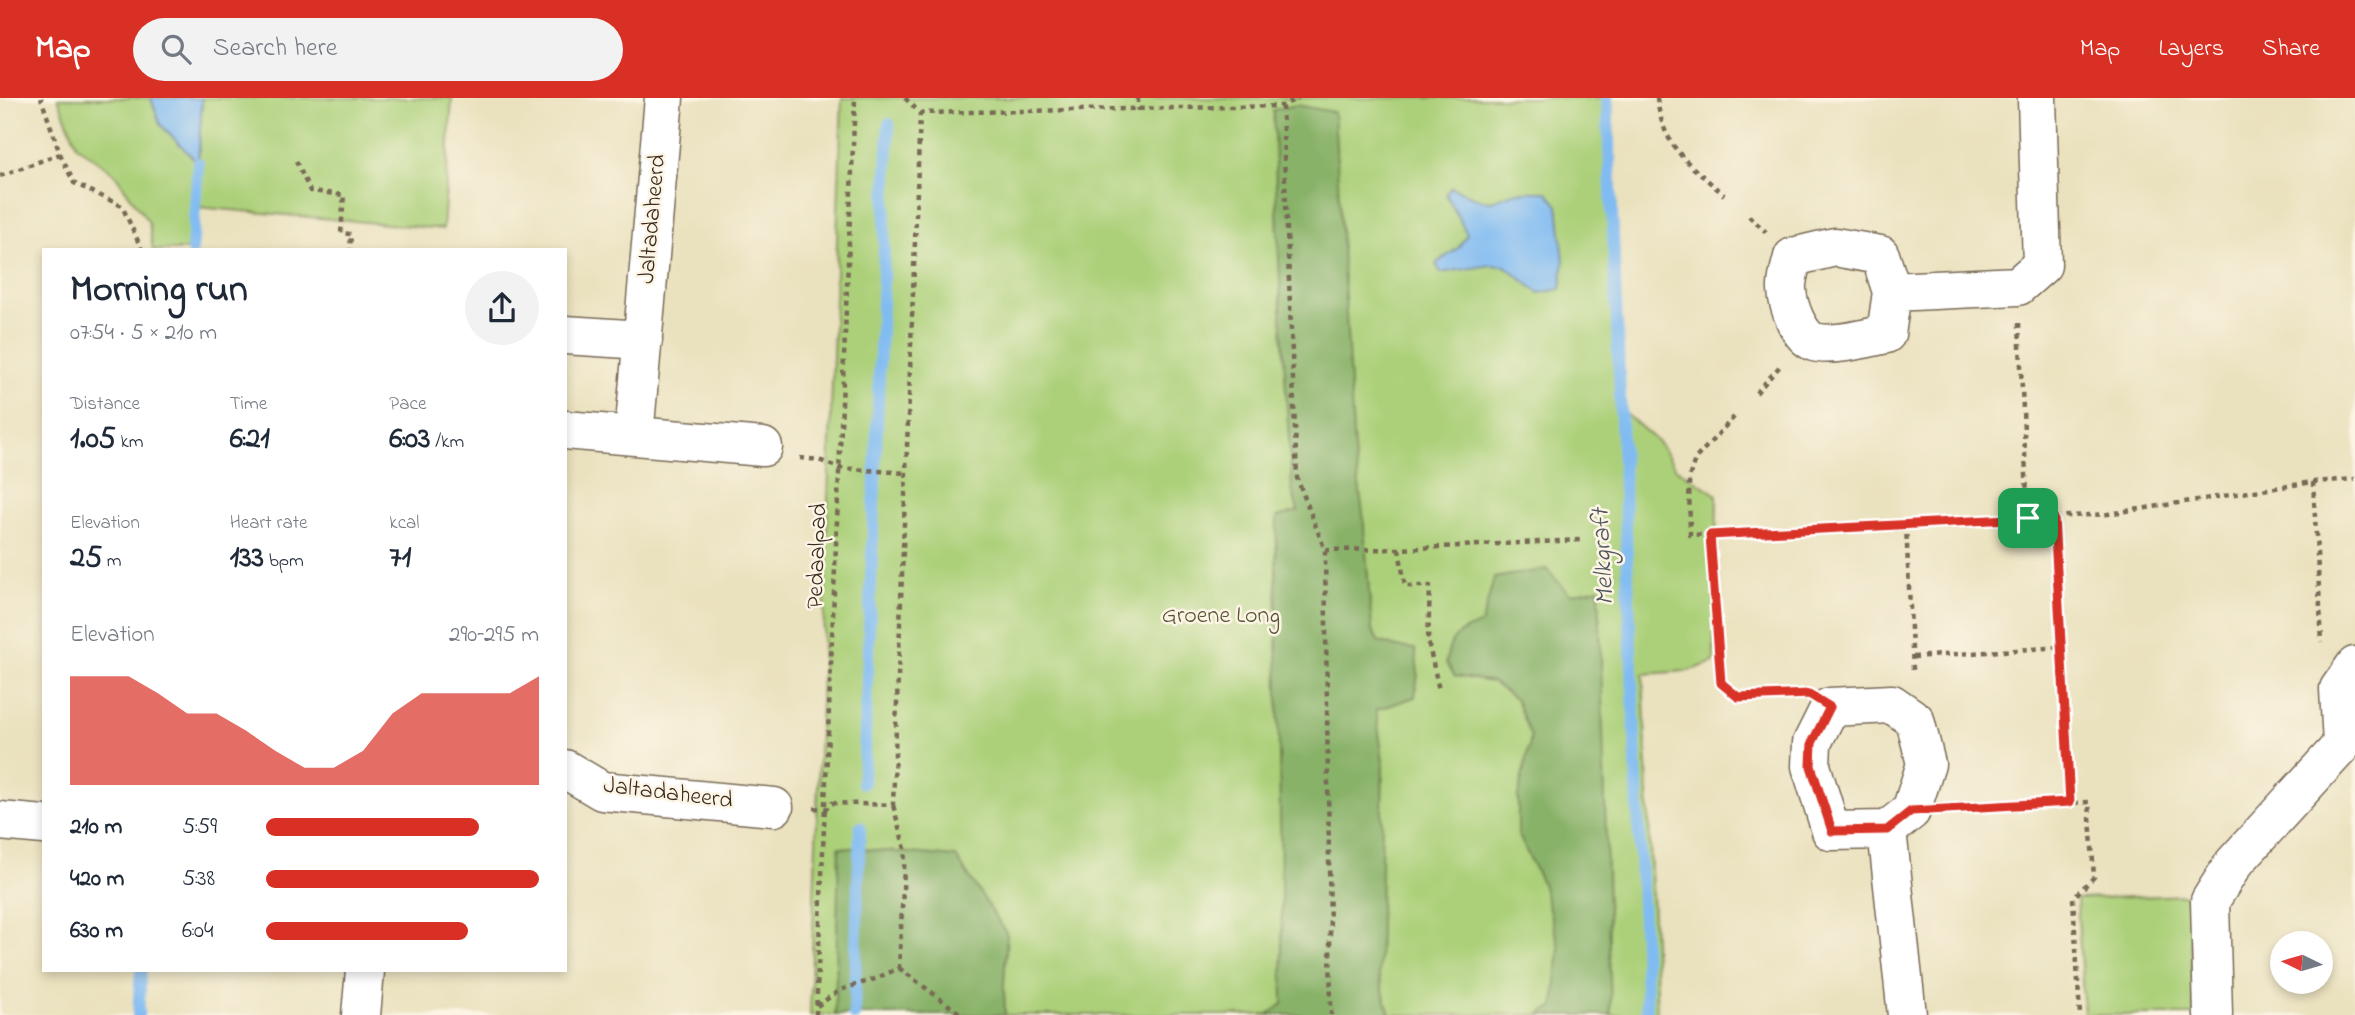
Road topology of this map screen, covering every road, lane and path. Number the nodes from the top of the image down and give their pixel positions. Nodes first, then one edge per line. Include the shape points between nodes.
1 (41, 98) edge
2 (664, 98) edge
3 (855, 98) edge
4 (905, 98) edge
5 (1138, 98) edge
6 (1298, 98) edge
7 (1657, 98) edge
8 (2037, 98) edge
9 (1282, 106) junction
10 (1138, 111) junction
11 (920, 113) junction
12 (60, 154) junction
13 (296, 161) dead end
14 (0, 176) edge
15 (1724, 195) dead end
16 (141, 248) edge
17 (350, 248) edge
18 (2018, 286) junction
19 (1892, 292) dead end
20 (567, 335) edge
21 (643, 340) junction
22 (1734, 417) dead end
23 (567, 430) edge
24 (634, 436) junction
25 (763, 447) joint
26 (839, 468) junction
27 (906, 472) junction
28 (2355, 479) edge
29 (2313, 482) junction
30 (2028, 518) junction
31 (2054, 518) junction
32 (1906, 524) junction
33 (1710, 535) junction
34 (1581, 540) dead end
35 (1399, 549) junction
36 (1325, 550) junction
37 (2061, 648) junction
38 (1913, 657) junction
39 (2347, 678) edge
40 (1439, 690) dead end
41 (1830, 707) junction
42 (1914, 720) junction
43 (2349, 750) edge
44 (567, 770) edge
45 (2070, 802) junction
46 (893, 805) junction
47 (774, 807) joint
48 (826, 809) junction
49 (0, 821) edge
50 (1899, 821) junction
51 (42, 825) edge
52 (900, 968) junction
53 (365, 972) edge
54 (816, 1006) junction
55 (361, 1015) edge
56 (816, 1015) edge
57 (962, 1015) edge
58 (1331, 1015) edge
59 (1907, 1015) edge
60 (2080, 1015) edge
61 (2213, 1015) edge

1 - 12 path
2 - 21 street, Jaltadaheerd
3 - 26 path, Pedaalpad
4 - 11 path
5 - 10 path
6 - 9 path
7 - 15 path via 1660,118 1676,151
8 - 18 street via 2042,265
9 - 10 path
9 - 36 path via 1297,478
10 - 11 path
11 - 27 path
12 - 14 path
12 - 16 path via 74,183 121,206
13 - 17 path via 310,191 344,195 341,233 351,234
18 - 19 street
18 - 30 path
20 - 21 street
21 - 24 street, Jaltadaheerd
22 - 33 path via 1695,459 1689,478 1690,536
23 - 24 street
24 - 25 street
25 - 26 path via 780,457 819,460
26 - 27 path
26 - 48 path, Pedaalpad
27 - 46 path
28 - 29 path
29 - 31 path
29 - 39 path via 2322,652
30 - 31 path
30 - 32 path
31 - 37 path
32 - 33 path
32 - 38 path
33 - 41 path via 1721,683 1738,697 1809,694
34 - 35 path
35 - 36 path
35 - 40 path via 1405,586 1430,586 1428,641
36 - 58 path
37 - 38 path
37 - 45 path
38 - 42 path
39 - 43 street
41 - 42 street via 1892,705
41 - 50 street via 1812,743 1811,766 1832,831
42 - 50 street via 1926,764
43 - 61 street via 2234,863 2210,901
44 - 47 street, Jaltadaheerd via 602,791
45 - 50 path
45 - 60 path via 2089,803 2094,877 2073,898
46 - 48 path via 832,803
46 - 52 path via 905,849
47 - 48 path
48 - 54 path, Pedaalpad
49 - 51 street
50 - 59 street
52 - 54 path via 840,990
52 - 57 path
53 - 55 street
54 - 56 path, Pedaalpad

